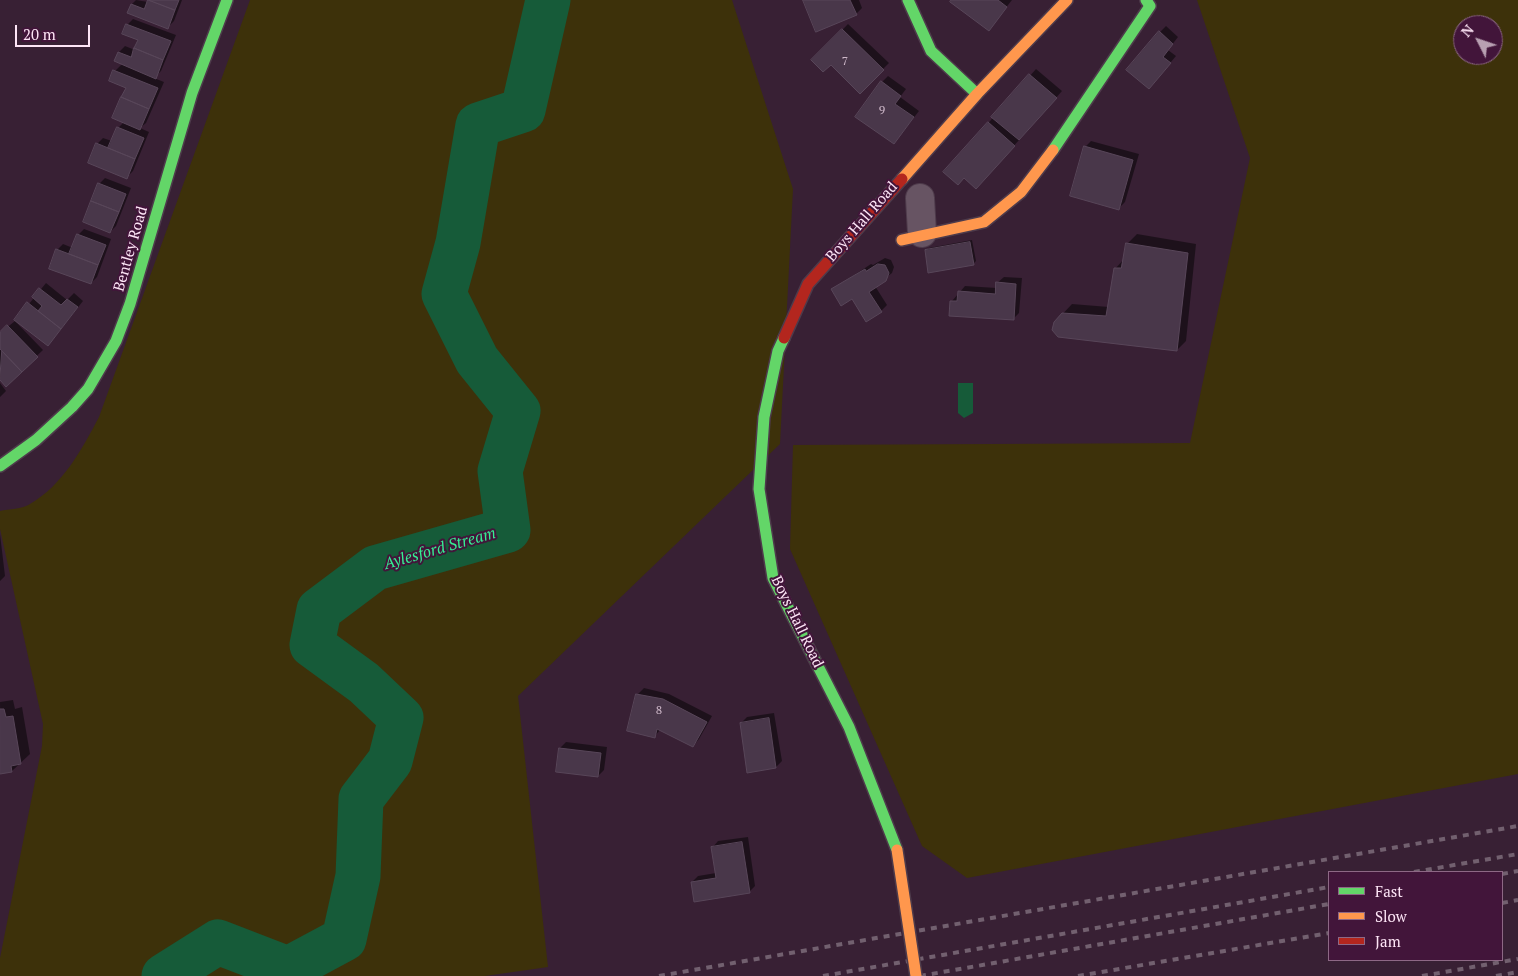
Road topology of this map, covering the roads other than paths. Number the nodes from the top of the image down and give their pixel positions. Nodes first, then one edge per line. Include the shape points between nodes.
1 (227, 0) edge
2 (908, 0) edge
3 (1067, 0) edge
4 (1146, 0) edge
5 (977, 94) junction
6 (920, 198) dead end
7 (912, 236) joint
8 (0, 466) edge
9 (916, 976) edge

1 - 8 street, Bentley Road via 192,93 130,304 116,341 92,382 72,407 36,440
2 - 5 street via 931,51
3 - 5 street, Boys Hall Road
4 - 7 street, Boys Hall Road via 1150,6 1047,159 1021,192 984,222
5 - 9 street, Boys Hall Road, bridge via 808,284 778,351 764,417 759,489 773,578 850,727 898,850
6 - 7 street, Boys Hall Road

